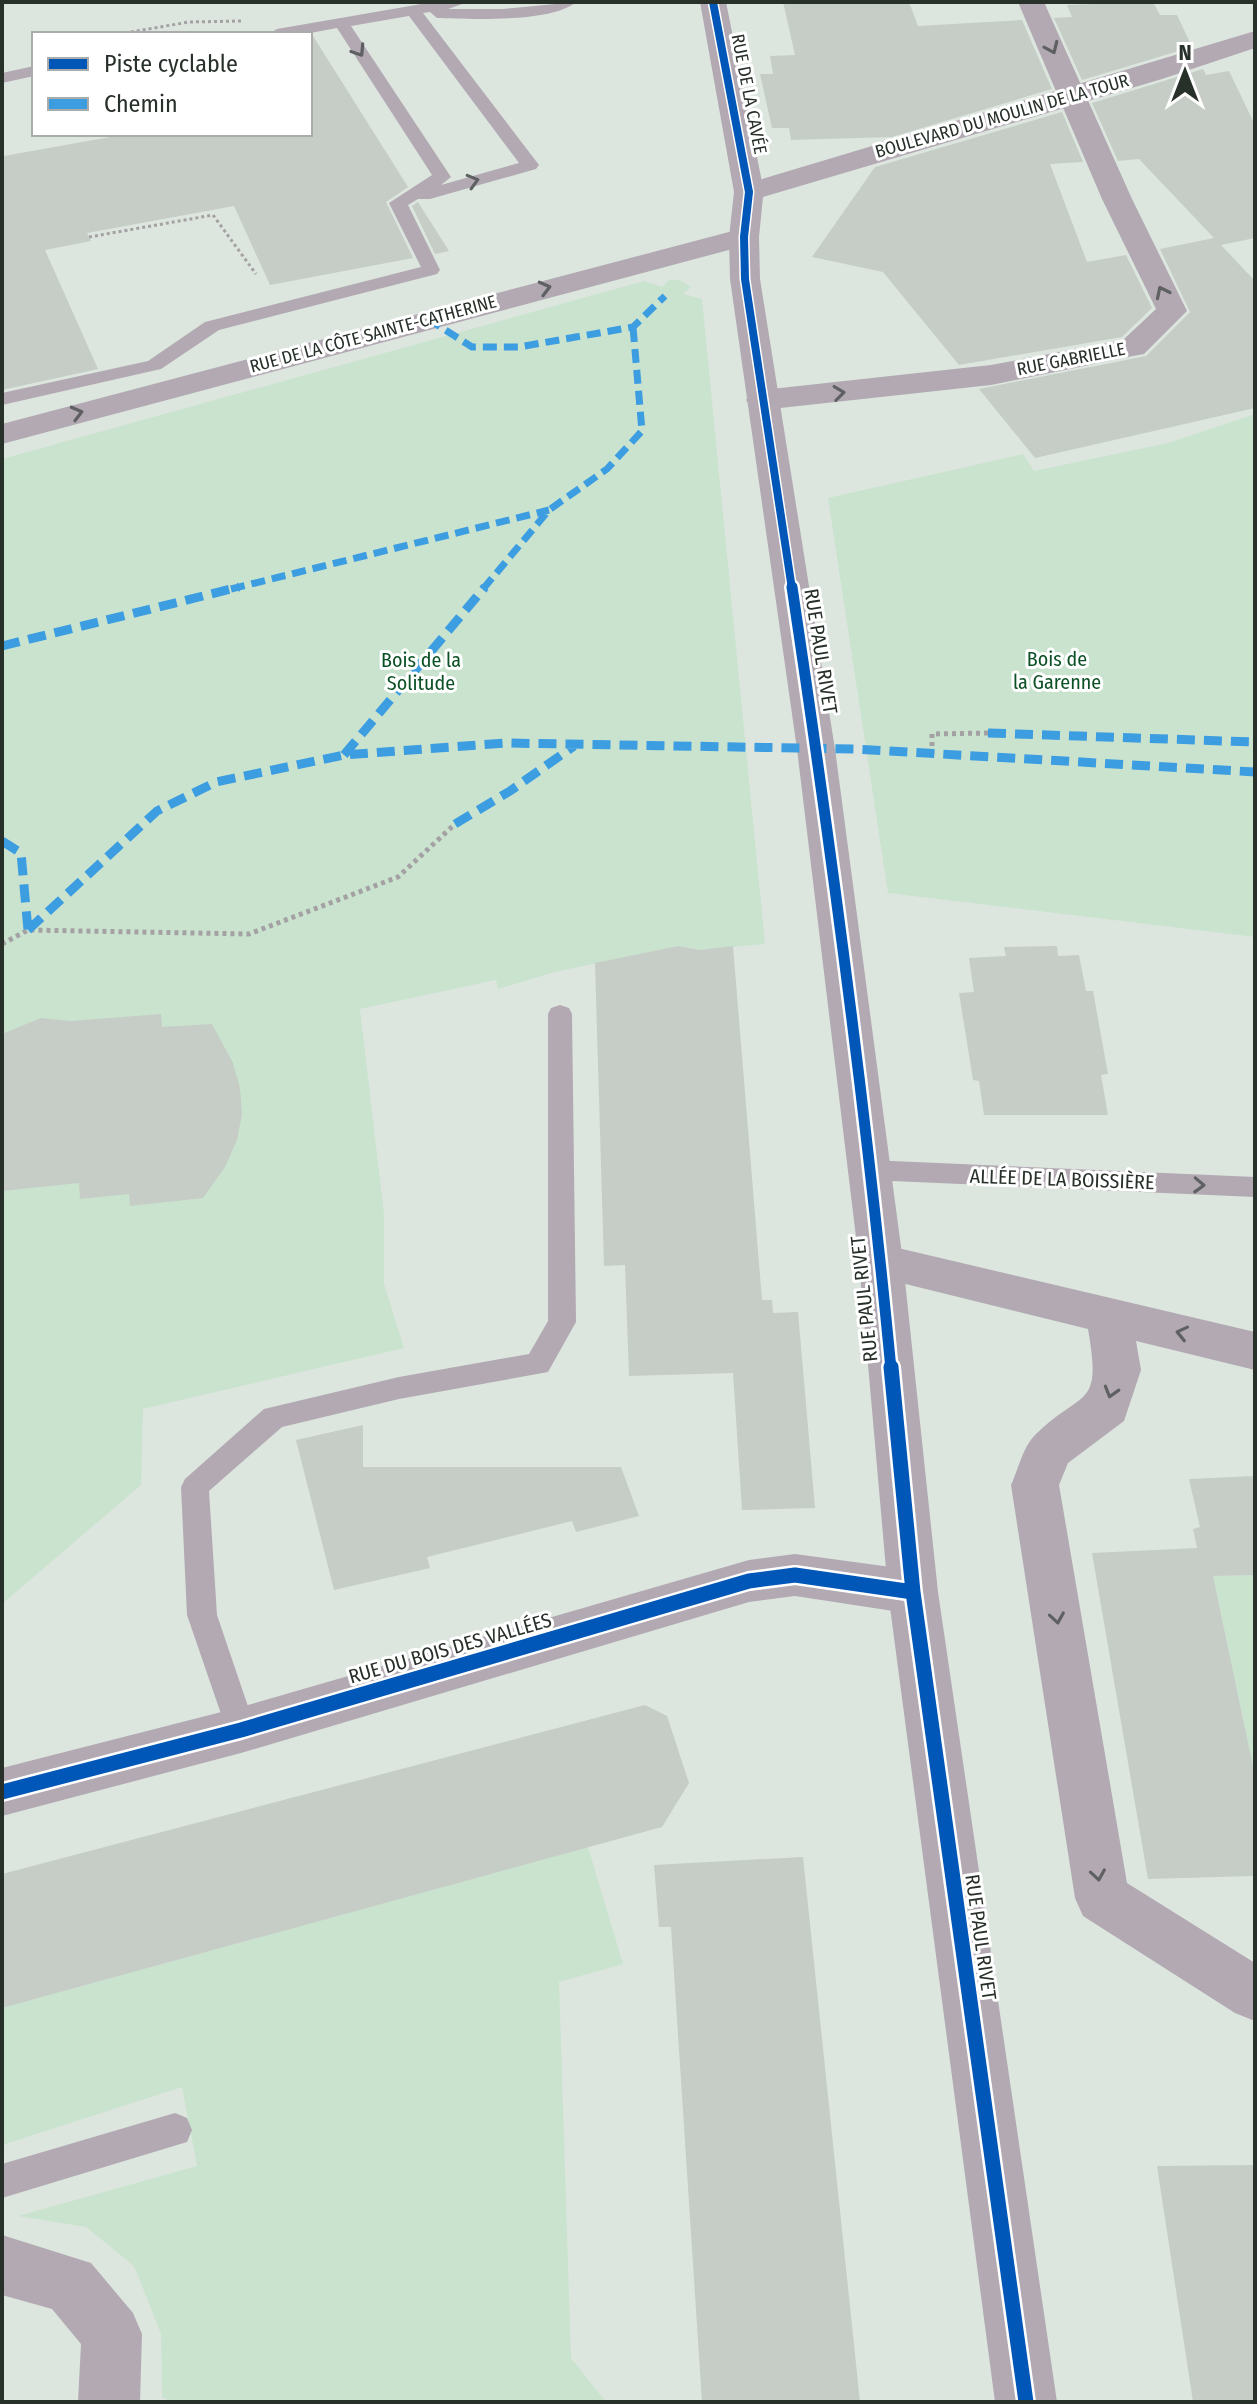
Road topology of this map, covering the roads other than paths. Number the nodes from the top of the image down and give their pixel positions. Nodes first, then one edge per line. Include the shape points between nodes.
1 (460, 2) edge
2 (568, 2) edge
3 (713, 2) edge
4 (1031, 2) edge
5 (413, 11) junction
6 (341, 23) junction
7 (289, 32) edge
8 (1255, 39) edge
9 (32, 71) edge
10 (2, 78) edge
11 (1072, 94) junction
12 (749, 192) junction
13 (398, 203) junction
14 (744, 237) junction
15 (2, 399) edge
16 (762, 400) junction
17 (2, 434) edge
18 (560, 1014) dead end
19 (869, 1170) junction
20 (1255, 1187) edge
21 (881, 1262) junction
22 (1108, 1316) junction
23 (1255, 1351) edge
24 (913, 1592) junction
25 (241, 1730) junction
26 (2, 1792) edge
27 (1255, 1994) edge
28 (175, 2130) dead end
29 (2, 2181) edge
30 (2, 2265) edge
31 (109, 2402) edge
32 (1026, 2402) edge

1 - 5 lane
2 - 5 lane via 540,11 482,15
3 - 12 street, RUE DE LA CAVÉE
4 -> 11 street, RUE GABRIELLE
5 - 6 lane
13 -> 5 lane via 530,165
6 - 7 lane
6 -> 13 lane via 442,177
8 - 11 street, BOULEVARD DU MOULIN DE LA TOUR
9 - 10 lane
11 - 12 street, BOULEVARD DU MOULIN DE LA TOUR
16 -> 11 street, RUE GABRIELLE via 991,375 1133,347 1172,311
12 - 14 street, RUE PAUL RIVET
13 - 15 lane via 431,270 212,326 154,365
14 - 16 street, RUE PAUL RIVET
17 -> 14 street, RUE DE LA CÔTE SAINTE-CATHERINE
16 - 19 street, RUE PAUL RIVET via 816,749
18 - 25 lane via 562,1322 538,1364 274,1417 195,1487 202,1615
19 -> 20 lane, ALLÉE DE LA BOISSIÈRE
19 - 21 street, RUE PAUL RIVET
21 - 22 street
21 - 24 street, RUE PAUL RIVET
23 -> 22 street
22 -> 27 street via 1118,1370 1107,1407 1050,1450 1035,1485 1102,1898
24 - 25 street, RUE DU BOIS DES VALLÉES via 795,1575 749,1581
24 - 32 street, RUE PAUL RIVET
25 - 26 street, RUE DU BOIS DES VALLÉES
28 - 29 lane
30 - 31 street via 70,2284 112,2334

